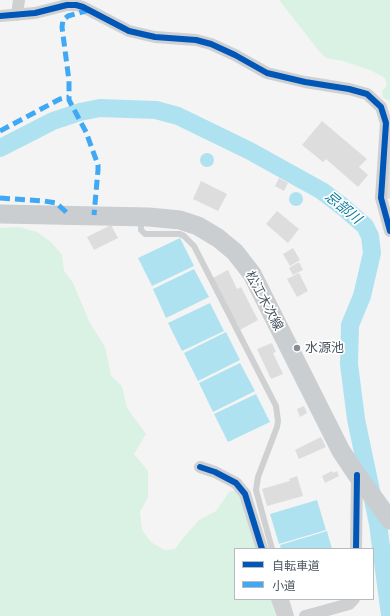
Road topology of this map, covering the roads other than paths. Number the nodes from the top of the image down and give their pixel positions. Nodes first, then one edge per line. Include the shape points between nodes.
1 (19, 0) edge
2 (17, 15) junction
3 (0, 16) edge
4 (0, 214) edge
5 (141, 216) junction
6 (390, 231) edge
7 (200, 467) dead end
8 (361, 480) junction
9 (390, 520) edge
10 (262, 548) edge
11 (272, 548) edge
12 (356, 548) edge
13 (277, 600) edge
14 (286, 600) edge
15 (353, 600) edge
16 (320, 614) edge
17 (283, 616) edge
18 (291, 616) edge
19 (305, 616) edge

1 - 2 street
2 - 3 street
2 - 6 street via 76,5 129,31 155,37 196,40 235,55 267,73 367,94 381,107 386,123 381,198
4 - 5 main road, 松江木次線
5 - 8 main road, 松江木次線 via 180,220 198,226 235,252 252,274 323,417 341,451
5 - 11 lane via 141,230 145,234 180,234 194,246 276,406 277,427 258,477 256,490
7 - 10 street via 236,483 245,494
8 - 9 main road, 松江木次線
8 - 12 street
13 - 17 street
14 - 18 lane
15 - 16 street via 349,604
16 - 19 street

